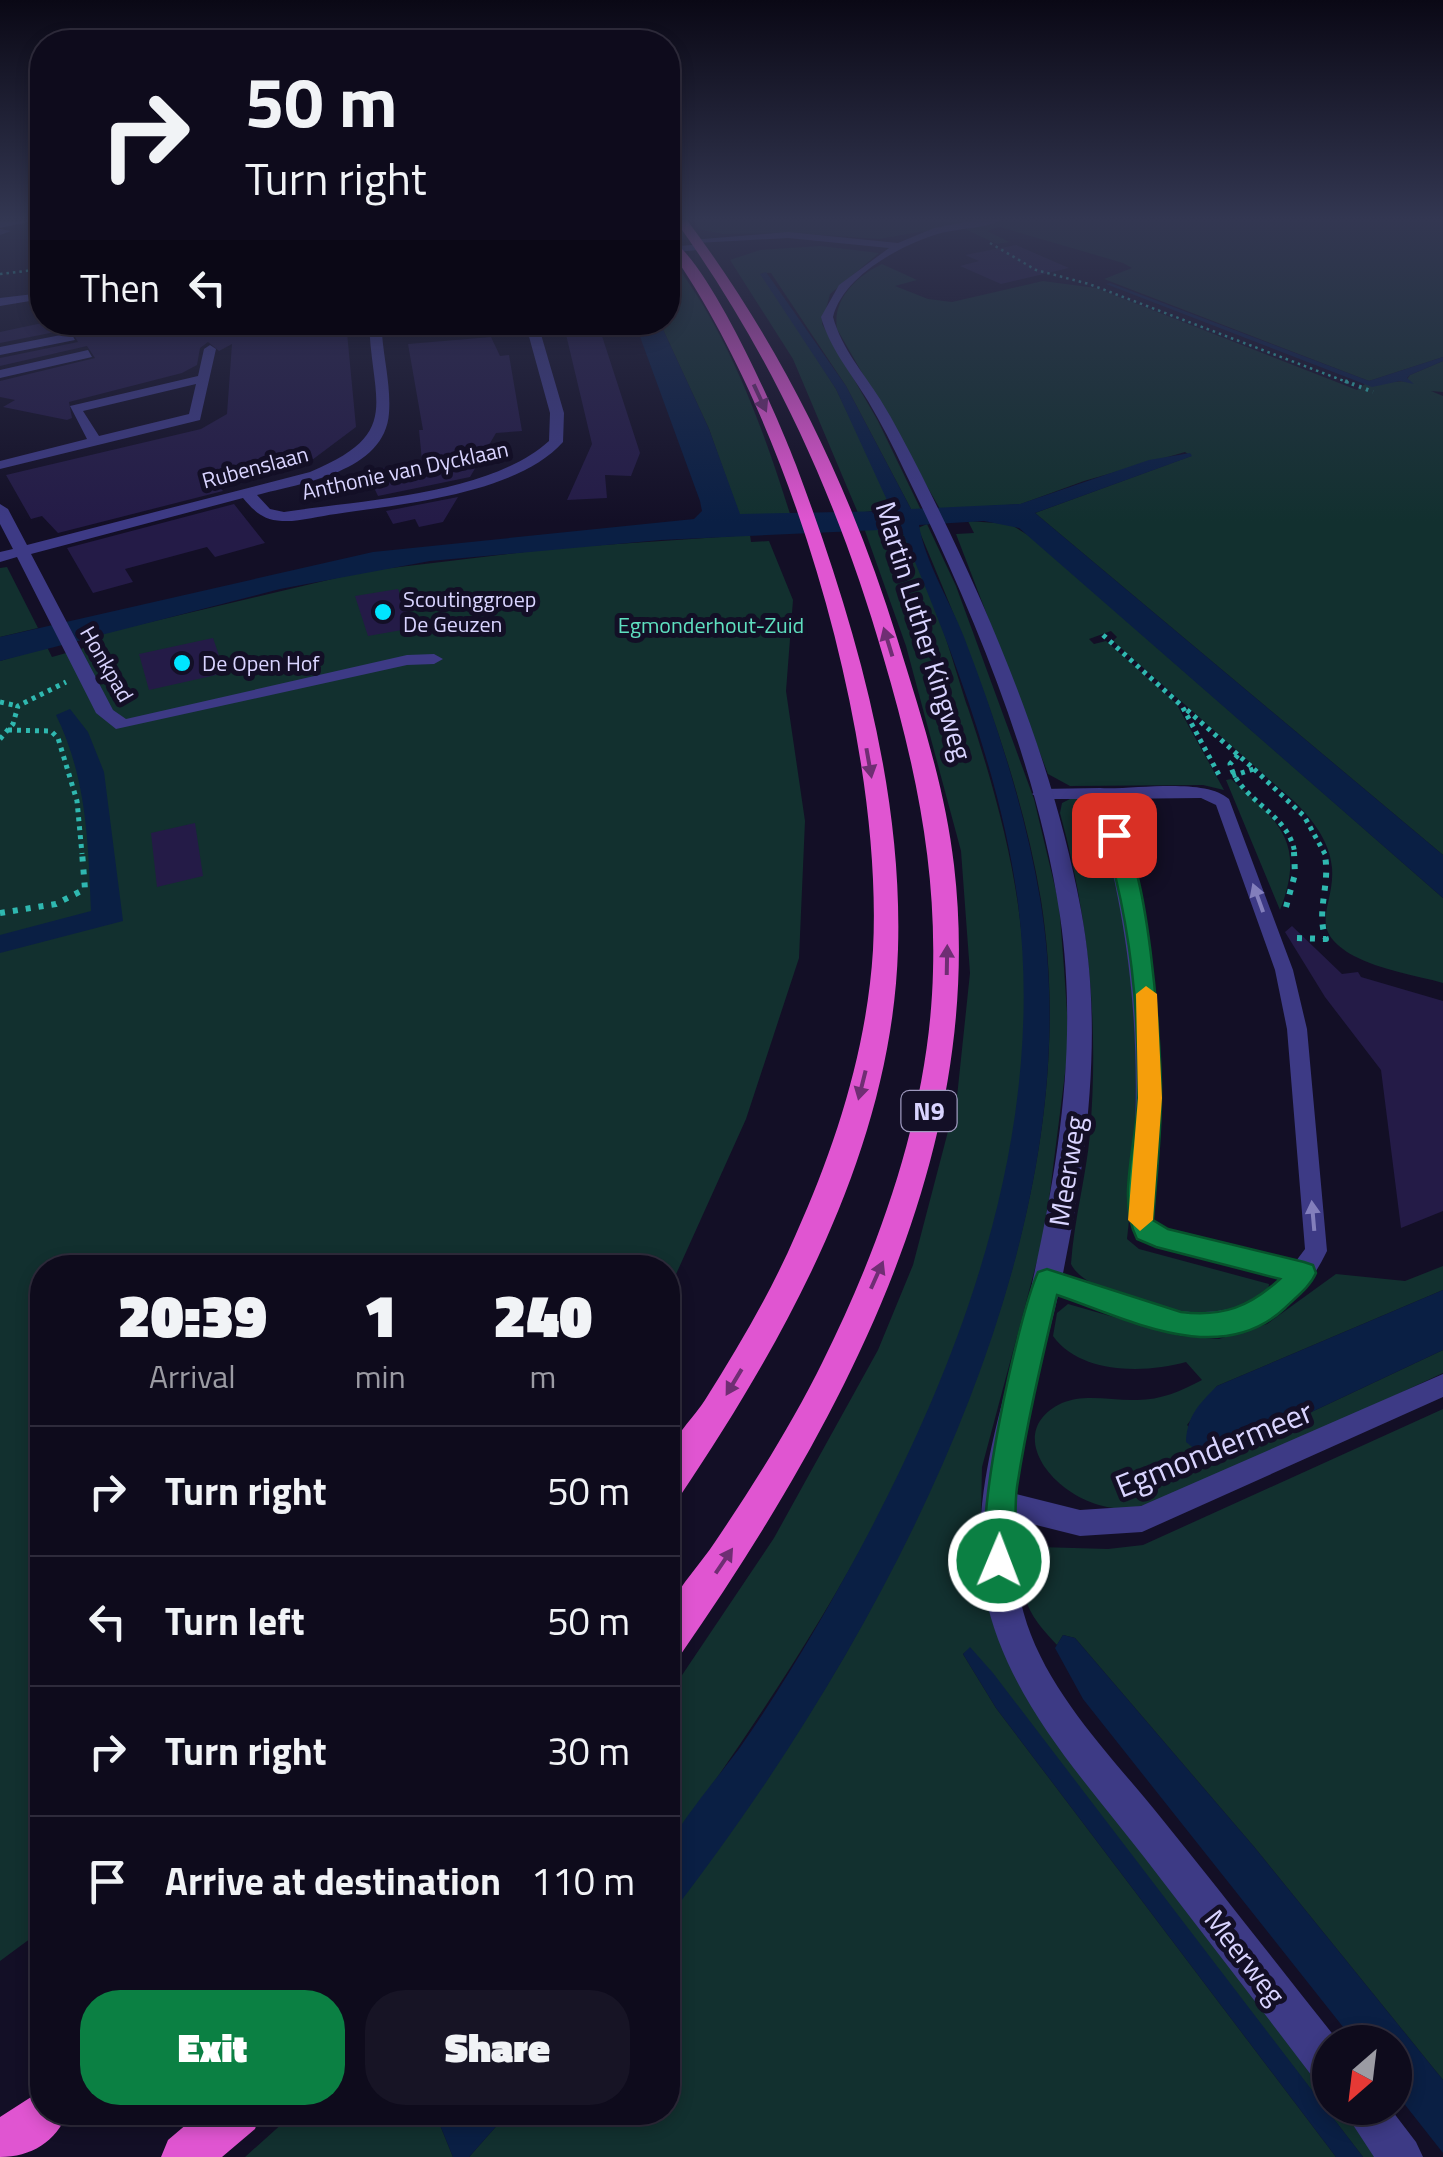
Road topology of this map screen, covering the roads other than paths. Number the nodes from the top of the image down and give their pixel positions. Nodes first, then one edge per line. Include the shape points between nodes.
1 (720, 321) edge
2 (750, 321) edge
3 (828, 321) edge
4 (375, 335) edge
5 (535, 335) edge
6 (70, 337) dead end
7 (210, 350) dead end
8 (0, 351) edge
9 (88, 354) dead end
10 (0, 374) edge
11 (202, 378) junction
12 (95, 441) junction
13 (0, 465) edge
14 (247, 493) junction
15 (0, 509) edge
16 (20, 552) junction
17 (0, 557) edge
18 (434, 660) dead end
19 (1100, 793) junction
20 (1040, 794) junction
21 (1304, 1273) junction
22 (1047, 1280) junction
23 (1443, 1385) edge
24 (680, 1465) edge
25 (1000, 1504) junction
26 (680, 1623) edge
27 (1312, 2042) edge
28 (30, 2123) edge
29 (223, 2125) edge
30 (1376, 2125) edge
31 (0, 2147) edge
32 (186, 2157) edge
33 (1401, 2157) edge

1 -> 24 highway, N9 via 808,524 841,636 885,871 880,1003 852,1126 756,1344
26 -> 2 highway, Martin Luther Kingweg / N9 via 787,1460 882,1266 926,1130 942,1041 942,864 913,721 849,522 806,418
3 - 20 street, Meerweg via 934,517
4 - 14 street, Rubenslaan via 381,435 333,469
5 - 14 street, Anthonie van Dycklaan via 558,413 556,442 535,462 480,482 284,517 265,513
6 - 8 street
7 - 11 street
9 - 10 street
11 - 12 street via 196,417
11 - 12 street via 75,409
12 - 13 street
14 - 16 street, Rubenslaan
15 - 16 street, Honkpad
16 - 17 street, Rubenslaan
16 - 18 street, Honkpad via 105,713 123,725 407,660
19 - 20 lane
19 - 21 lane via 1128,880 1146,983 1150,1098 1140,1221 1146,1232 1165,1240
21 -> 19 lane via 1316,1251 1297,1029 1223,803 1214,795
20 - 22 street, Meerweg via 1072,917 1081,1053 1078,1119
21 - 22 lane via 1263,1311 1203,1327
22 - 25 street, Meerweg
23 - 25 lane, Egmondermeer via 1142,1519 1080,1523
25 - 27 street, Meerweg via 1002,1594 1055,1712
28 - 31 highway
29 - 32 highway
30 - 33 street

